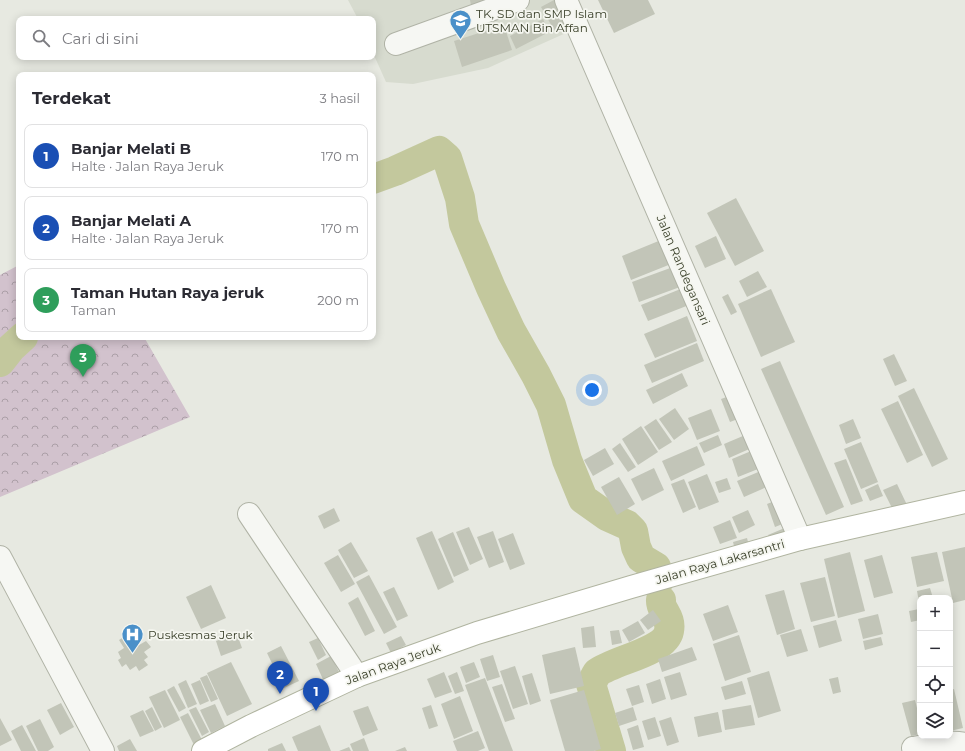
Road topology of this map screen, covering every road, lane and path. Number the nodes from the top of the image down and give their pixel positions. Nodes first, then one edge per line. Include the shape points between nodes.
1 (518, 0) edge
2 (566, 0) edge
3 (396, 44) dead end
4 (965, 502) edge
5 (249, 514) dead end
6 (800, 539) junction
7 (0, 557) edge
8 (477, 633) joint
9 (357, 676) junction
10 (965, 744) edge
11 (913, 748) dead end
12 (103, 751) edge
13 (203, 751) edge

1 - 3 street
2 - 6 street, Jalan Randegansari
4 - 6 main road, Jalan Raya Lakarsantri
5 - 9 street
6 - 8 main road, Jalan Raya Lakarsantri
7 - 12 street
8 - 9 main road, Jalan Raya Jeruk
9 - 13 main road, Jalan Raya Jeruk
10 - 11 street

